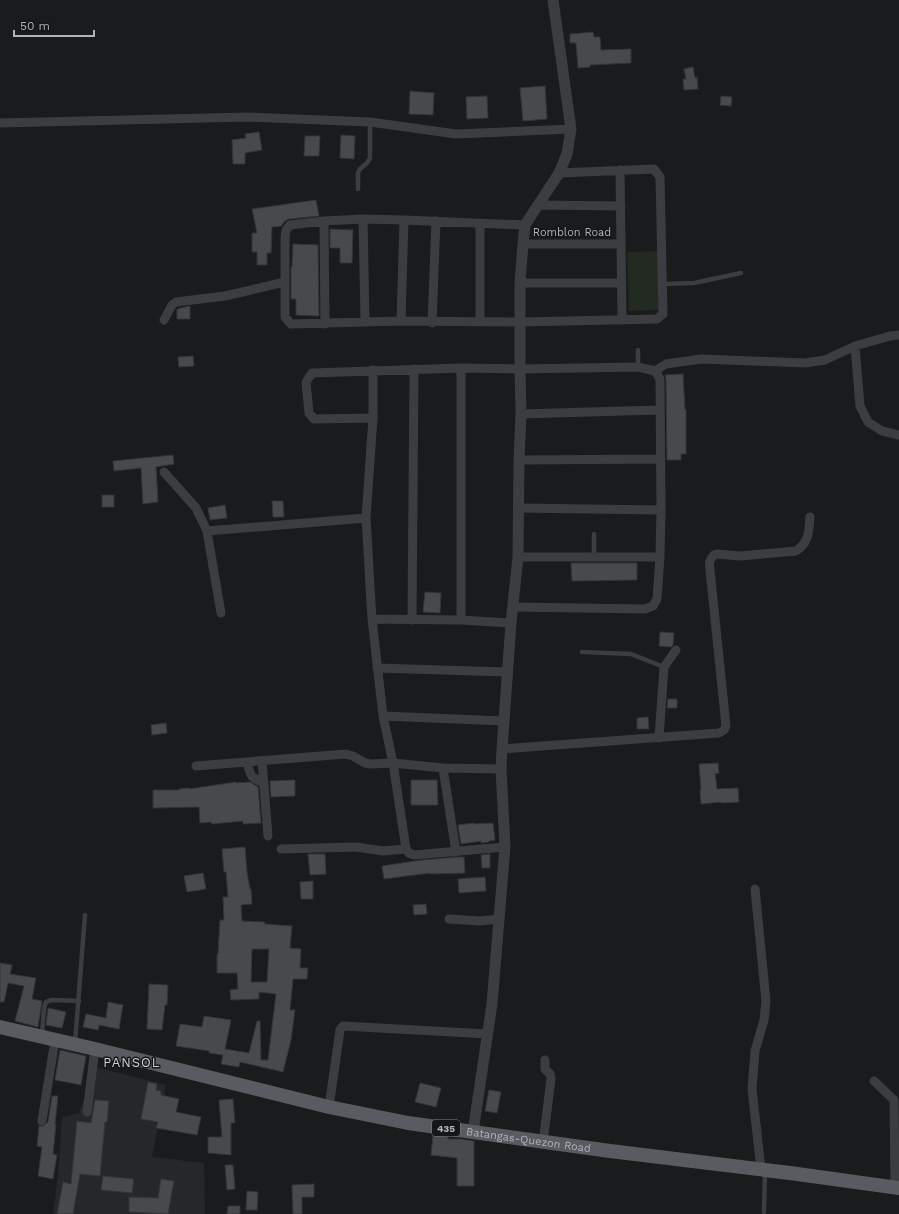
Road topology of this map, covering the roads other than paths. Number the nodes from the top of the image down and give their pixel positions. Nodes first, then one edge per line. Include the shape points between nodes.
1 (553, 0) edge
2 (370, 122) junction
3 (0, 123) edge
4 (571, 130) junction
5 (620, 170) junction
6 (558, 173) junction
7 (358, 189) dead end
8 (538, 205) junction
9 (620, 206) junction
10 (363, 219) junction
11 (404, 220) junction
12 (324, 221) junction
13 (436, 221) junction
14 (480, 223) junction
15 (525, 225) junction
16 (522, 244) junction
17 (621, 244) junction
18 (741, 273) dead end
19 (285, 282) junction
20 (520, 283) junction
21 (622, 283) junction
22 (662, 284) junction
23 (164, 320) dead end
24 (622, 320) junction
25 (401, 321) junction
26 (365, 322) junction
27 (432, 322) junction
28 (480, 322) junction
29 (521, 322) junction
30 (325, 324) junction
31 (899, 335) edge
32 (855, 346) junction
33 (638, 350) dead end
34 (638, 367) junction
35 (461, 368) junction
36 (414, 369) junction
37 (374, 370) junction
38 (520, 370) junction
39 (655, 371) junction
40 (659, 410) junction
41 (521, 414) junction
42 (373, 418) junction
43 (899, 435) edge
44 (660, 459) junction
45 (519, 460) junction
46 (164, 472) dead end
47 (518, 508) junction
48 (661, 510) junction
49 (810, 517) dead end
50 (366, 518) junction
51 (207, 531) junction
52 (594, 534) dead end
53 (518, 556) junction
54 (594, 557) junction
55 (660, 557) junction
56 (513, 607) junction
57 (221, 613) dead end
58 (372, 619) junction
59 (412, 620) junction
60 (461, 620) junction
61 (511, 623) junction
62 (676, 650) dead end
63 (582, 652) dead end
64 (664, 667) junction
65 (377, 668) junction
66 (508, 672) junction
67 (383, 716) junction
68 (504, 721) junction
69 (659, 738) junction
70 (502, 749) junction
71 (262, 760) junction
72 (247, 762) junction
73 (393, 763) junction
74 (196, 766) dead end
75 (443, 768) junction
76 (501, 770) junction
77 (264, 783) junction
78 (268, 836) dead end
79 (505, 846) junction
80 (281, 849) dead end
81 (406, 849) junction
82 (456, 852) junction
83 (755, 889) dead end
84 (85, 915) dead end
85 (449, 919) dead end
86 (499, 919) junction
87 (79, 1001) junction
88 (0, 1027) edge
89 (488, 1034) junction
90 (48, 1038) junction
91 (75, 1045) junction
92 (95, 1049) junction
93 (545, 1060) dead end
94 (874, 1081) dead end
95 (329, 1107) junction
96 (87, 1112) dead end
97 (42, 1121) dead end
98 (473, 1132) junction
99 (543, 1142) junction
100 (763, 1170) junction
101 (897, 1188) edge
102 (764, 1212) dead end

1 - 4 street
2 - 3 street via 247,118
2 - 4 street via 456,134
2 - 7 lane via 370,158 358,173
4 - 6 street via 567,154
5 - 6 street
5 - 9 street
5 - 22 street via 654,169 660,177
6 - 8 street
8 - 9 street
8 - 15 street
9 - 17 street
10 - 11 street
10 - 12 street
10 - 26 street
11 - 13 street
11 - 25 street
12 - 19 street via 290,225 286,230
12 - 30 street
13 - 14 street
13 - 27 street
14 - 15 street
14 - 28 street
15 - 16 street
16 - 17 street, Romblon Road
16 - 20 street
17 - 21 street
18 - 22 lane via 694,283
19 - 23 street via 226,296 176,302
19 - 30 street via 285,317 291,324
20 - 21 street
20 - 29 street
21 - 24 street
22 - 24 street via 662,314 657,319
24 - 29 street
25 - 26 street
25 - 27 street
26 - 30 street
27 - 28 street
28 - 29 street
29 - 38 street
31 - 32 street
32 - 39 street via 825,360 804,363 701,359 666,364
32 - 43 street via 860,406 868,422 882,431
33 - 34 lane
34 - 38 street
34 - 39 street
35 - 36 street
35 - 38 street
35 - 60 street
36 - 37 street
36 - 59 street
37 - 42 street
37 - 42 street via 312,373 306,382 309,413 314,419
38 - 41 street
39 - 40 street via 660,379
40 - 41 street
40 - 44 street
41 - 45 street
42 - 50 street
44 - 45 street
44 - 48 street
45 - 47 street
46 - 51 street via 196,508
47 - 48 street
47 - 53 street
48 - 55 street
49 - 69 street via 808,537 796,551 740,556 717,554 710,559 726,726 719,733
50 - 51 street
50 - 58 street
51 - 57 street
52 - 54 lane
53 - 54 street
53 - 56 street
54 - 55 street
55 - 56 street via 658,599 653,606 645,609
56 - 61 street
58 - 59 street
58 - 65 street
59 - 60 street
60 - 61 street
61 - 66 street
62 - 64 street
63 - 64 lane via 631,654
64 - 69 street
65 - 66 street
65 - 67 street
66 - 68 street
67 - 68 street
67 - 73 street
68 - 70 street
69 - 70 street
70 - 76 street
71 - 72 street
71 - 73 street via 346,754 365,763
71 - 77 street
72 - 74 street
72 - 77 street via 251,776
73 - 75 street
73 - 81 street
75 - 76 street
75 - 82 street
76 - 79 street
77 - 78 street
79 - 82 street
79 - 86 street
80 - 81 street
81 - 82 street via 414,855
83 - 100 street via 766,1001 764,1020 755,1050 752,1090
84 - 87 lane
85 - 86 street
86 - 89 street
87 - 90 lane via 46,1002 44,1008
87 - 91 lane
88 - 90 main road, Batangas-Quezon Road / 435
89 - 95 street via 343,1026 340,1030
89 - 98 street
90 - 91 main road, Batangas-Quezon Road / 435
90 - 97 street
91 - 92 main road, Batangas-Quezon Road / 435
92 - 95 main road, Batangas-Quezon Road / 435
92 - 96 street
93 - 99 street via 545,1069 551,1079
94 - 101 street via 894,1100
95 - 98 main road, Batangas-Quezon Road / 435 via 408,1123
98 - 99 main road, Batangas-Quezon Road / 435
99 - 100 main road, Batangas-Quezon Road / 435
100 - 101 main road, Batangas-Quezon Road / 435
100 - 102 lane

